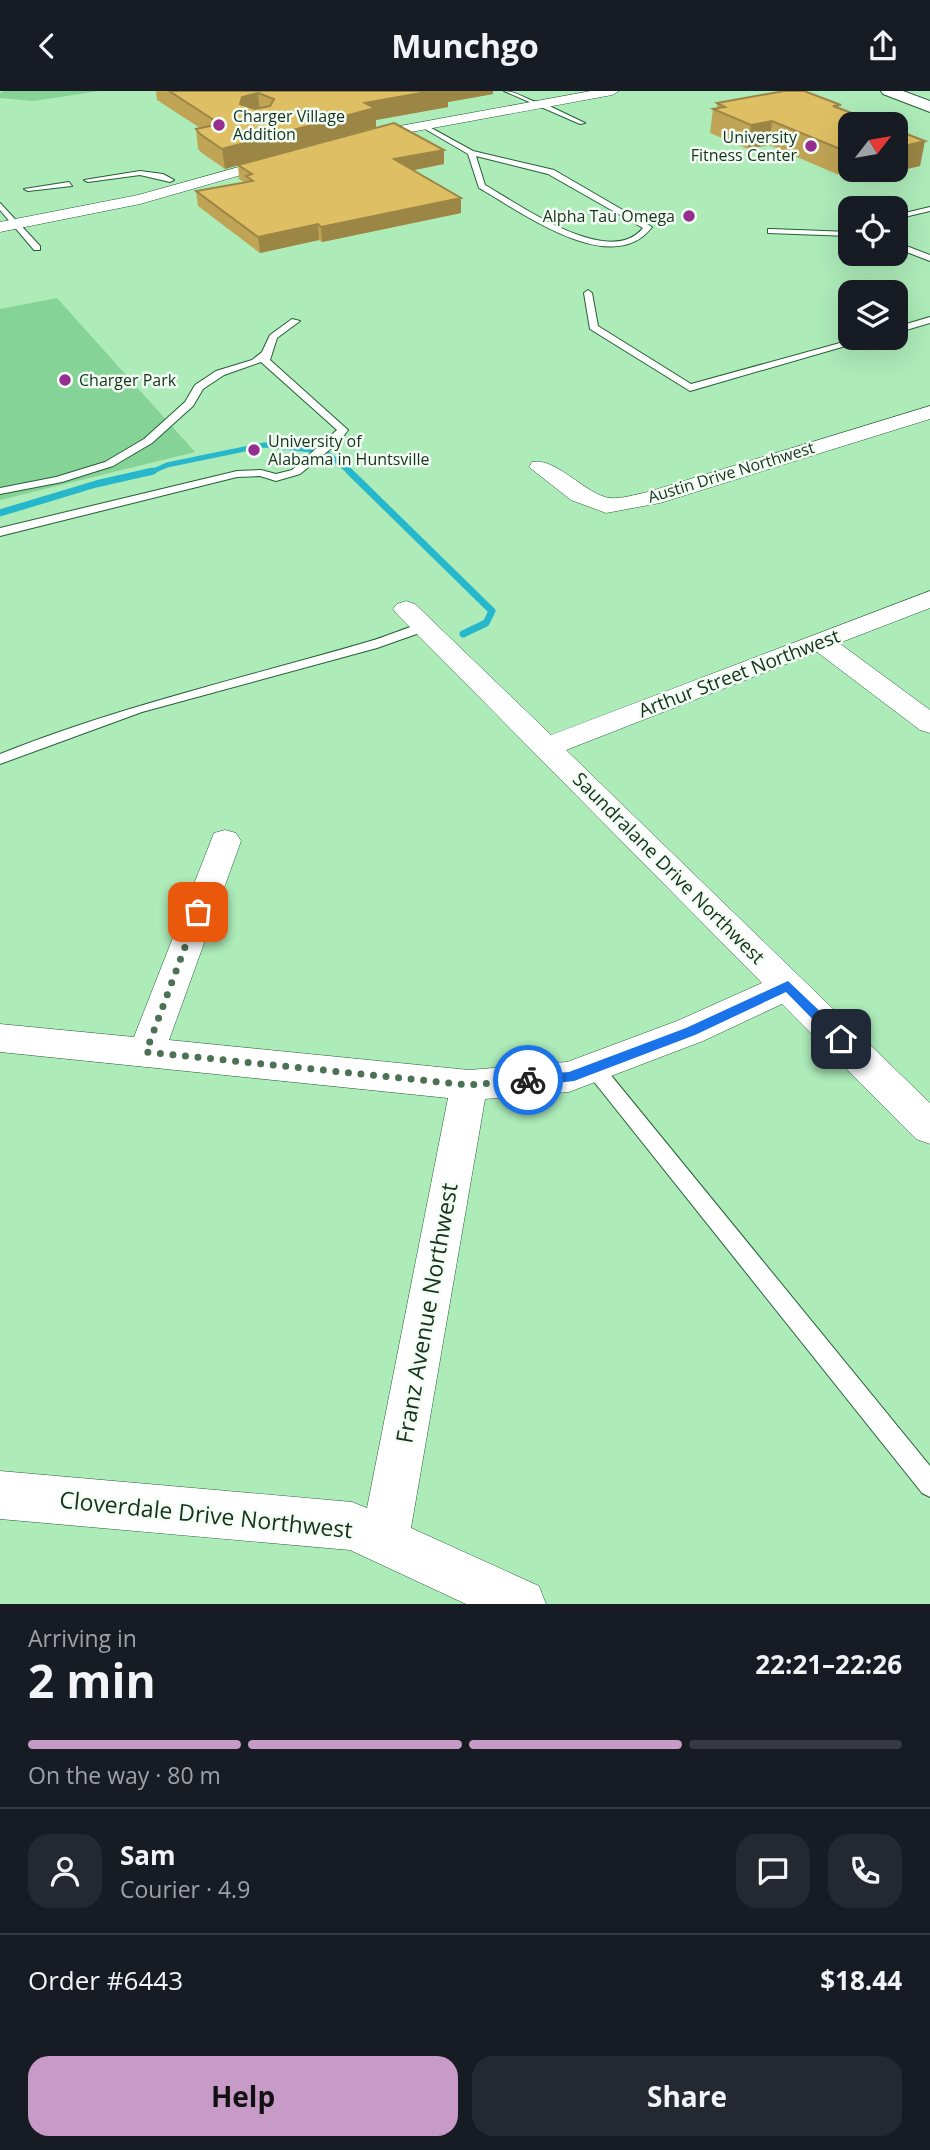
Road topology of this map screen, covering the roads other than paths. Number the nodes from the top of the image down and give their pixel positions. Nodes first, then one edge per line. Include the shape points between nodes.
1 (612, 91) edge
2 (889, 91) edge
3 (915, 91) edge
4 (511, 93) edge
5 (930, 97) edge
6 (539, 104) junction
7 (930, 107) edge
8 (582, 123) dead end
9 (422, 125) junction
10 (346, 141) edge
11 (471, 153) junction
12 (290, 156) edge
13 (521, 165) junction
14 (478, 175) junction
15 (88, 180) dead end
16 (170, 180) dead end
17 (69, 184) dead end
18 (28, 189) dead end
19 (0, 205) edge
20 (930, 209) edge
21 (908, 214) edge
22 (8, 225) edge
23 (771, 231) dead end
24 (838, 234) edge
25 (37, 248) dead end
26 (908, 250) edge
27 (930, 258) edge
28 (588, 293) dead end
29 (930, 320) edge
30 (295, 321) dead end
31 (908, 326) edge
32 (838, 346) edge
33 (266, 353) junction
34 (930, 412) edge
35 (540, 467) dead end
36 (0, 491) edge
37 (0, 532) edge
38 (930, 599) edge
39 (414, 618) joint
40 (818, 641) junction
41 (930, 724) edge
42 (548, 747) junction
43 (0, 759) edge
44 (225, 841) dead end
45 (788, 986) junction
46 (0, 1038) edge
47 (146, 1052) junction
48 (594, 1068) junction
49 (469, 1085) junction
50 (930, 1128) edge
51 (930, 1485) edge
52 (0, 1495) edge
53 (384, 1541) junction
54 (522, 1604) edge

1 - 6 street
2 - 7 main road
3 - 5 main road
4 - 6 lane
6 - 8 lane
6 - 9 street
9 - 10 street
9 - 11 lane
11 - 13 lane
11 - 14 lane
12 - 22 street via 162,194
13 - 14 lane
13 - 14 lane via 551,172 648,227 634,240 584,241 482,186
15 - 16 lane via 134,172
17 - 18 lane
19 - 22 lane
20 - 21 lane
22 - 25 lane
23 - 24 lane
26 - 27 lane
28 - 32 lane via 593,327 690,388
29 - 31 lane
30 - 33 lane via 273,337
33 - 36 lane via 255,362 209,379 148,441 109,464
33 - 37 lane via 265,361 343,429 296,473 276,478 237,474
34 - 35 street, Austin Drive Northwest via 652,498 606,506 579,495
38 - 40 street, Arthur Street Northwest
39 - 42 street, Saundralane Drive Northwest
39 - 43 lane via 376,644 174,698
40 - 41 street
40 - 42 street, Arthur Street Northwest
42 - 45 street, Saundralane Drive Northwest
44 - 47 street
45 - 48 street
45 - 50 street, Saundralane Drive Northwest
46 - 47 street
47 - 49 street
48 - 49 street via 569,1077
48 - 51 lane
49 - 53 street, Franz Avenue Northwest
52 - 53 street, Cloverdale Drive Northwest via 352,1526
53 - 54 street, Cloverdale Drive Northwest

